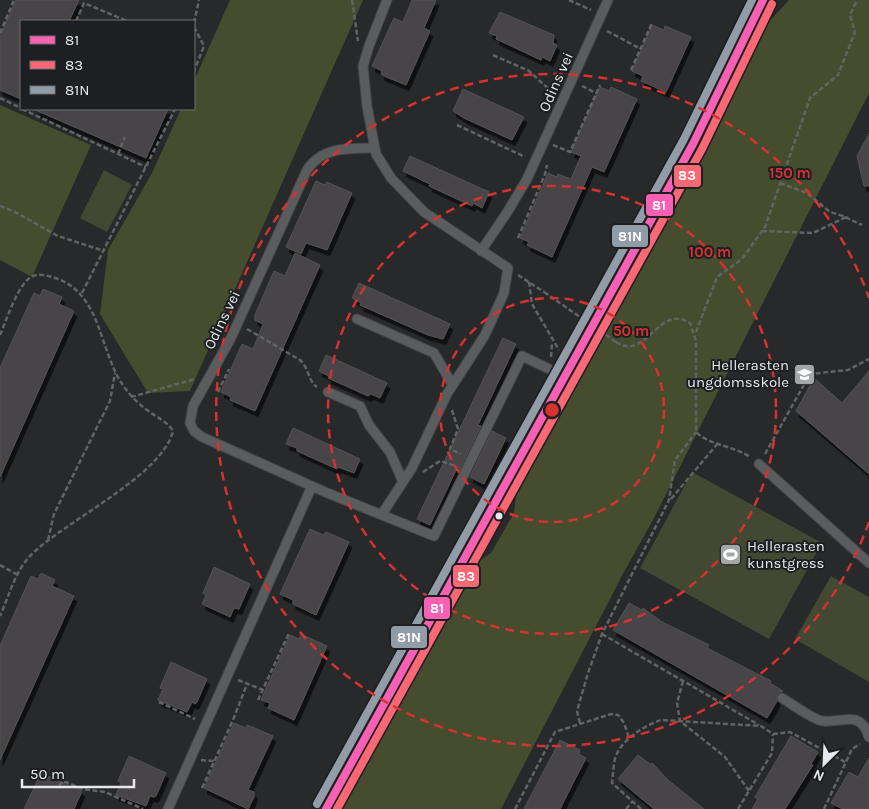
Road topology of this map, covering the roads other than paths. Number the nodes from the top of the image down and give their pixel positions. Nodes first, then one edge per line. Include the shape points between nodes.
1 (388, 0) edge
2 (608, 0) edge
3 (763, 0) edge
4 (374, 148) junction
5 (481, 251) junction
6 (357, 319) dead end
7 (559, 367) junction
8 (452, 384) junction
9 (328, 392) road end
10 (759, 464) road end
11 (403, 482) junction
12 (312, 486) junction
13 (382, 514) junction
14 (869, 563) edge
15 (782, 698) dead end
16 (869, 737) edge
17 (168, 809) edge
18 (326, 809) edge

1 - 4 lane via 365,56 363,78
2 - 5 lane, Odins vei via 535,162 518,195
3 - 7 street via 704,123
4 - 5 lane via 385,171 411,200
4 - 12 lane, Odins vei via 333,151 316,159 310,166 231,338 191,412 190,423 202,437
5 - 8 lane via 508,268 504,293 485,335
6 - 8 lane via 434,353
7 - 13 lane, Odins vei via 522,356 434,536
7 - 18 street
8 - 11 lane
9 - 11 lane via 360,406 369,425 390,452
10 - 14 lane
11 - 13 lane
12 - 13 lane, Odins vei
12 - 17 lane
15 - 16 lane via 822,721 849,718 859,721

